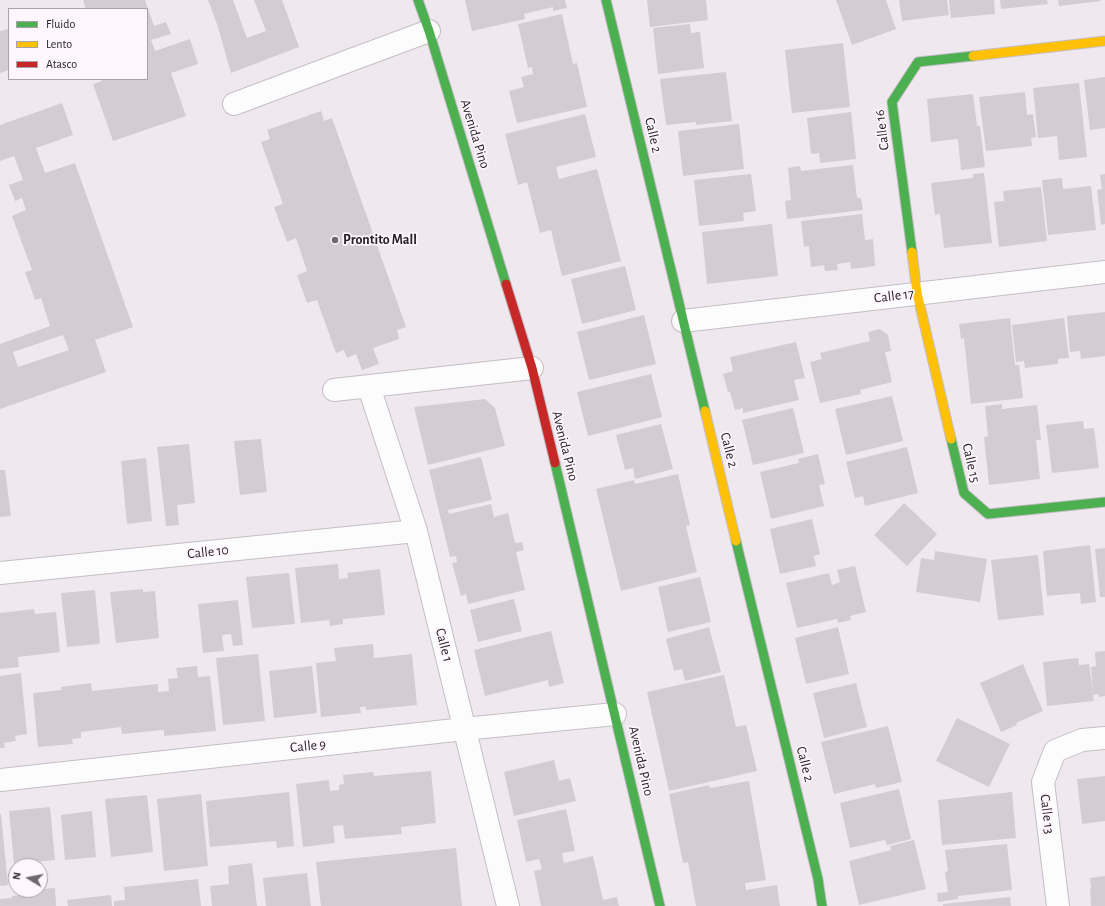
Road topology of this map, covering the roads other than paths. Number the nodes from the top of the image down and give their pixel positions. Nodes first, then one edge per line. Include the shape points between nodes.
1 (418, 0) edge
2 (606, 0) edge
3 (429, 31) junction
4 (1105, 41) edge
5 (234, 104) dead end
6 (1105, 272) edge
7 (917, 293) junction
8 (683, 321) junction
9 (532, 368) junction
10 (369, 386) junction
11 (334, 390) dead end
12 (1105, 502) edge
13 (416, 531) junction
14 (0, 573) edge
15 (615, 714) junction
16 (464, 729) junction
17 (1105, 738) edge
18 (0, 780) edge
19 (508, 906) edge
20 (660, 906) edge
21 (822, 906) edge
22 (1058, 906) edge

1 - 3 street, Avenida Pino
2 - 8 street, Calle 2
3 - 5 street
3 - 9 street, Avenida Pino
4 - 7 street, Calle 16 via 918,62 892,102
6 - 7 street, Calle 17
7 - 8 street, Calle 17
7 - 12 street, Calle 15 via 964,494 988,514
8 - 21 street, Calle 2 via 818,879
9 - 10 street
9 - 15 street, Avenida Pino
10 - 11 street
10 - 13 street, Calle 1
13 - 14 street, Calle 10
13 - 16 street, Calle 1
15 - 16 street, Calle 9
15 - 20 street, Avenida Pino
16 - 18 street, Calle 9
16 - 19 street, Calle 1
17 - 22 street, Calle 13 via 1082,740 1055,751 1043,782

